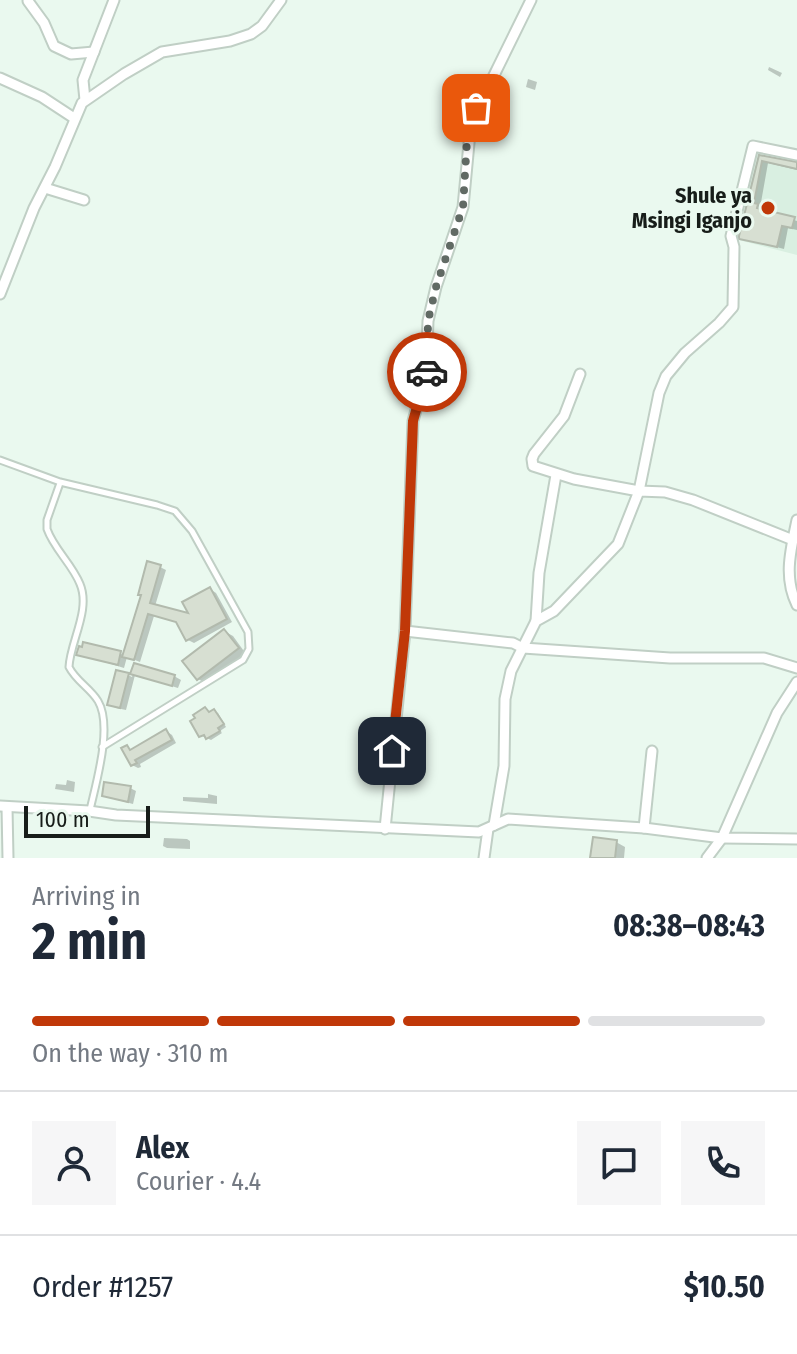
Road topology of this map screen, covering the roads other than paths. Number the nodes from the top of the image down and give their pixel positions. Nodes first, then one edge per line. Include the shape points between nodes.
1 (114, 0) edge
2 (281, 0) edge
3 (531, 0) edge
4 (28, 1) edge
5 (94, 52) junction
6 (0, 78) edge
7 (85, 100) junction
8 (74, 118) junction
9 (797, 155) edge
10 (45, 188) junction
11 (84, 200) dead end
12 (0, 294) edge
13 (580, 374) dead end
14 (0, 460) edge
15 (556, 475) junction
16 (60, 482) junction
17 (639, 491) junction
18 (797, 520) edge
19 (793, 540) junction
20 (797, 605) edge
21 (536, 621) junction
22 (405, 631) junction
23 (523, 648) junction
24 (797, 668) edge
25 (797, 682) edge
26 (102, 747) junction
27 (652, 751) dead end
28 (3, 806) edge
29 (89, 811) junction
30 (491, 827) junction
31 (644, 828) junction
32 (385, 829) junction
33 (722, 838) junction
34 (797, 839) edge
35 (8, 858) edge
36 (484, 858) edge
37 (707, 858) edge

1 - 5 street
2 - 7 street via 251,34 162,52
3 - 22 street via 471,122 463,207 431,304 426,373 413,421
4 - 5 street via 61,52
5 - 7 street via 83,80
6 - 8 street
7 - 8 street
8 - 10 street
9 - 17 street via 753,146 731,236 733,307 666,376
10 - 11 street
10 - 12 street
13 - 15 street via 564,416 532,459 533,466
14 - 16 lane
15 - 17 street
15 - 21 street
16 - 26 lane via 47,527 81,588 78,636 69,665 100,703
16 - 26 lane via 179,514 250,639 239,663
17 - 19 street via 693,500
17 - 21 street via 612,553 554,611
18 - 19 street
19 - 20 street via 790,588
21 - 23 street
22 - 23 street
22 - 32 street
23 - 24 street via 764,658
23 - 30 street via 507,683 504,766
25 - 33 street via 777,713
26 - 29 lane
27 - 31 street
28 - 29 street
28 - 35 street
29 - 32 street
30 - 31 street via 508,819
30 - 32 street via 479,832
30 - 36 street
31 - 33 street
33 - 34 street
33 - 37 street

